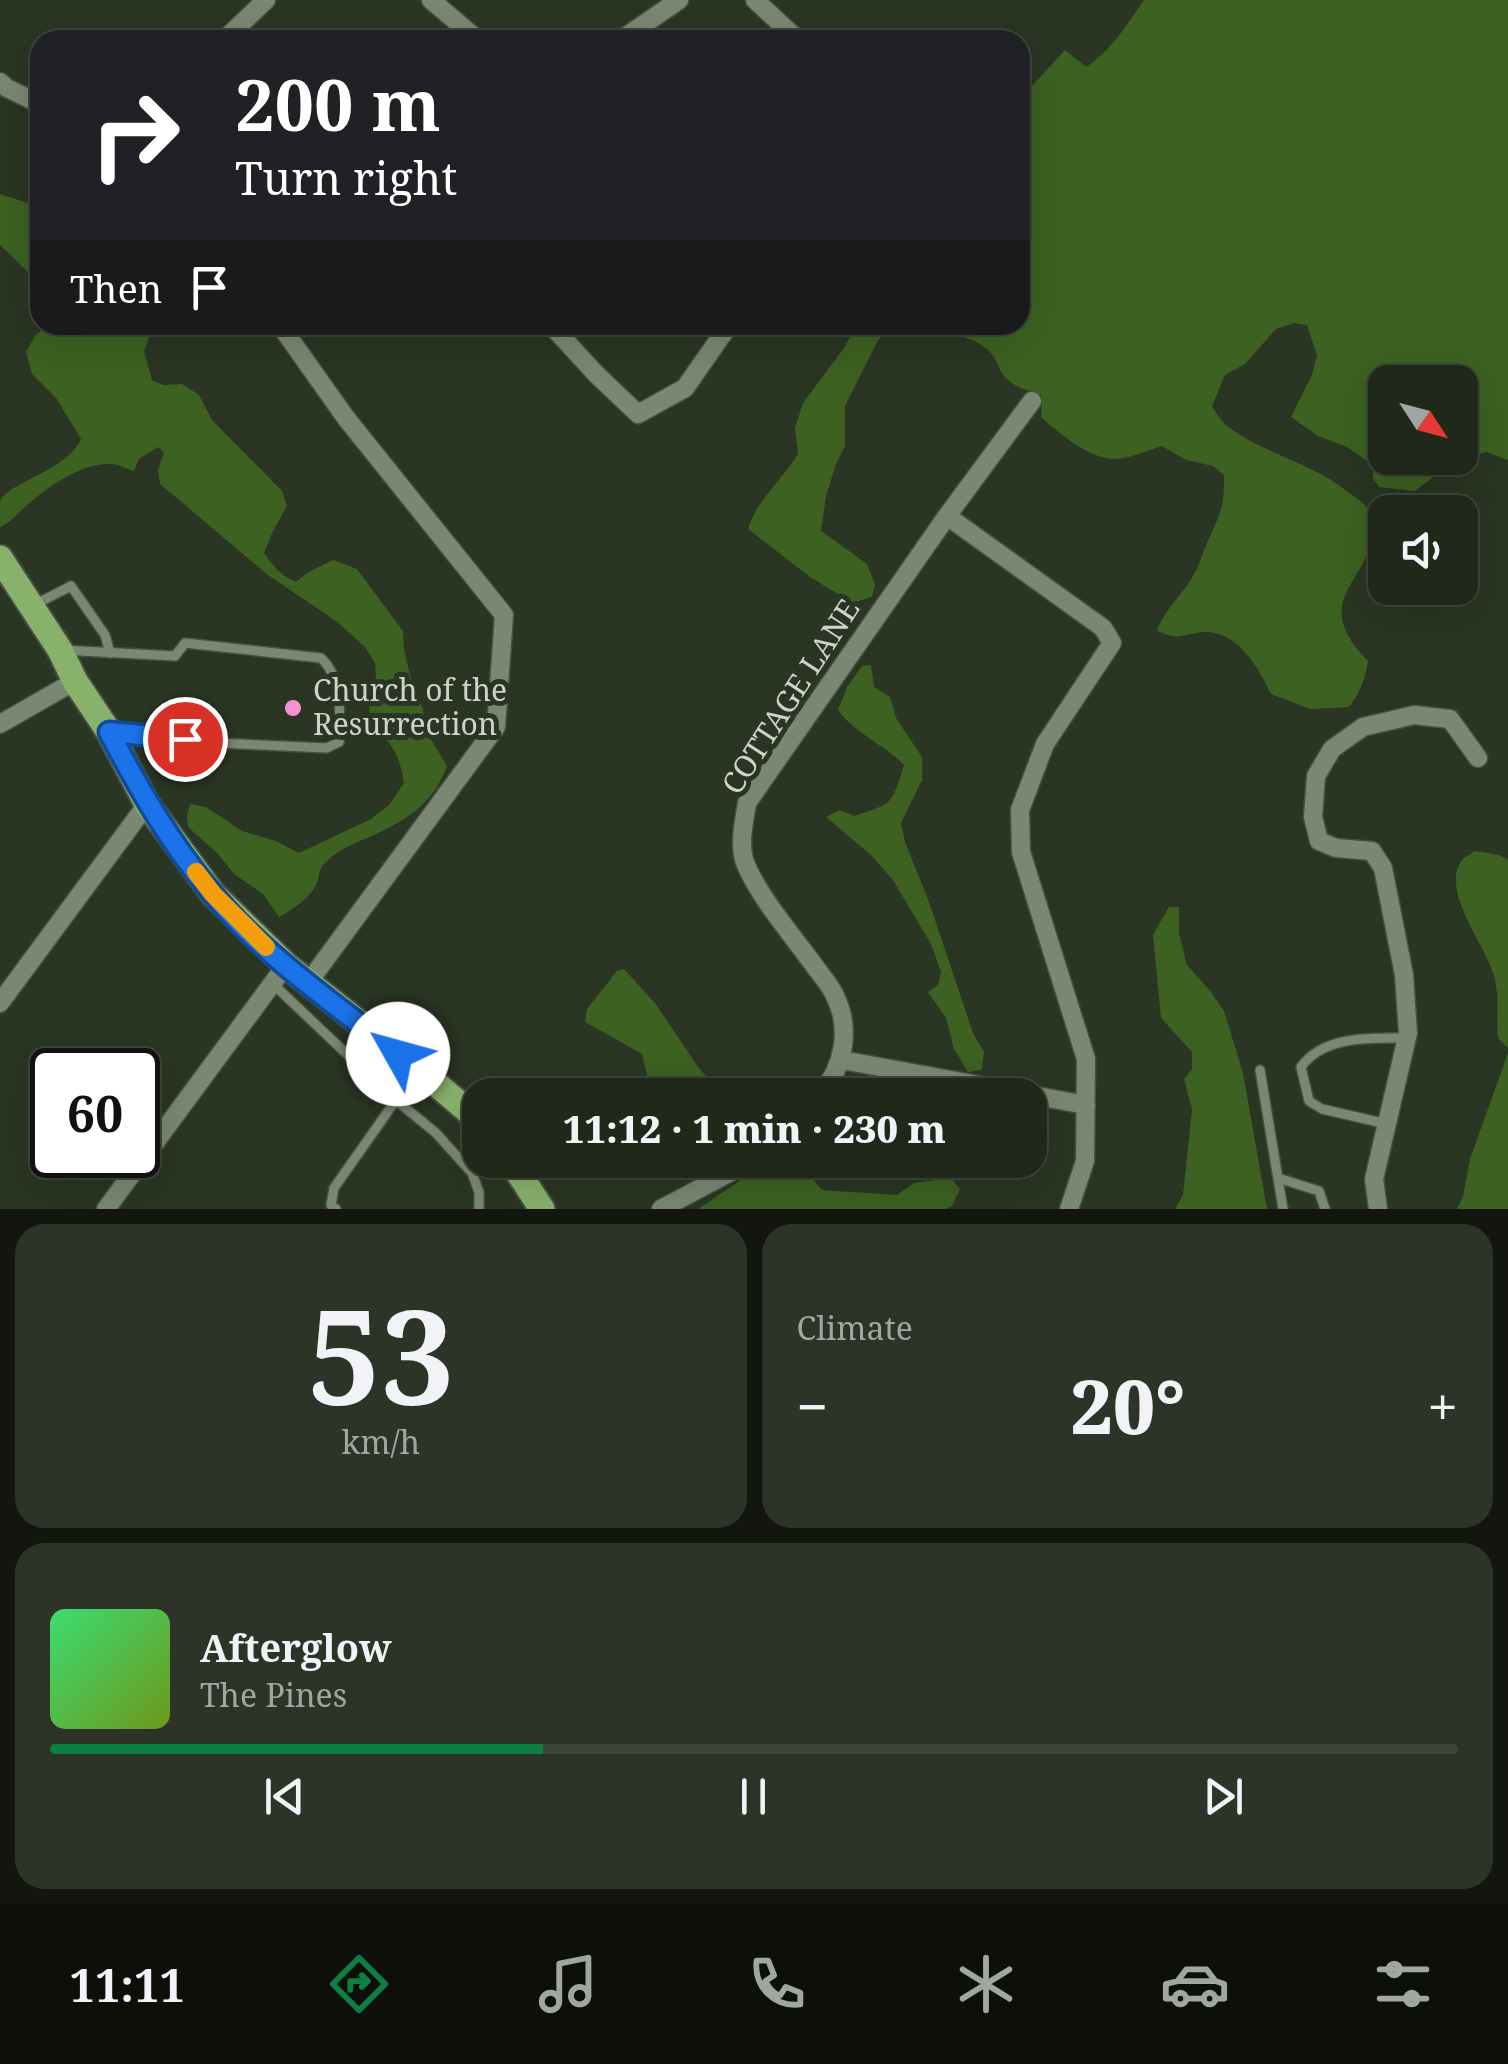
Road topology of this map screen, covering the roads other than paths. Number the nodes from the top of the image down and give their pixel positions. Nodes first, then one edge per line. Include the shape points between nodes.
1 (266, 0) edge
2 (432, 0) edge
3 (678, 0) edge
4 (754, 0) edge
5 (234, 30) edge
6 (466, 30) edge
7 (634, 30) edge
8 (787, 30) edge
9 (0, 82) edge
10 (30, 99) edge
11 (287, 335) edge
12 (560, 335) edge
13 (722, 335) edge
14 (1032, 402) dead end
15 (947, 516) junction
16 (0, 558) edge
17 (31, 606) junction
18 (60, 650) junction
19 (110, 653) junction
20 (74, 681) junction
21 (0, 724) edge
22 (109, 732) junction
23 (1478, 758) dead end
24 (147, 804) junction
25 (279, 974) junction
26 (308, 984) junction
27 (0, 1004) edge
28 (1406, 1038) junction
29 (842, 1060) junction
30 (1260, 1070) dead end
31 (832, 1078) edge
32 (396, 1100) junction
33 (1086, 1105) junction
34 (462, 1106) edge
35 (1386, 1124) junction
36 (522, 1178) edge
37 (721, 1178) edge
38 (1278, 1178) junction
39 (106, 1209) edge
40 (336, 1209) edge
41 (479, 1209) edge
42 (542, 1209) edge
43 (662, 1209) edge
44 (1068, 1209) edge
45 (1283, 1209) edge
46 (1325, 1209) edge
47 (1378, 1209) edge

1 - 5 street
2 - 6 street
3 - 7 street
4 - 8 street
9 - 10 street
11 - 26 street via 504,615 496,728
12 - 13 street via 638,414 685,388
14 - 15 street, COTTAGE LANE
15 - 29 street, COTTAGE LANE via 747,803 744,862 835,994 844,1026
15 - 33 street via 1103,628 1112,643 1045,744 1020,810 1021,852 1086,1059
16 - 17 main road
17 - 18 main road
17 - 19 lane via 71,586
18 - 19 lane
18 - 20 main road
19 - 22 lane via 174,656 185,643 321,658 337,682 340,717 339,742 327,748
20 - 21 street
20 - 22 main road
22 - 24 main road
23 - 28 street via 1450,719 1414,715 1363,727 1332,749 1316,776 1312,817 1319,842 1372,851 1383,868 1404,975
24 - 25 main road
24 - 27 street
25 - 26 main road
25 - 32 lane
25 - 39 street
26 - 34 main road
28 - 35 street
28 - 35 lane via 1328,1046 1302,1067 1309,1101
29 - 31 street
29 - 33 street
30 - 38 lane
32 - 40 lane via 334,1188
32 - 41 lane via 472,1173
33 - 44 street via 1085,1161
35 - 47 street via 1374,1179
36 - 42 main road
37 - 43 street
38 - 45 lane
38 - 46 lane via 1319,1191

